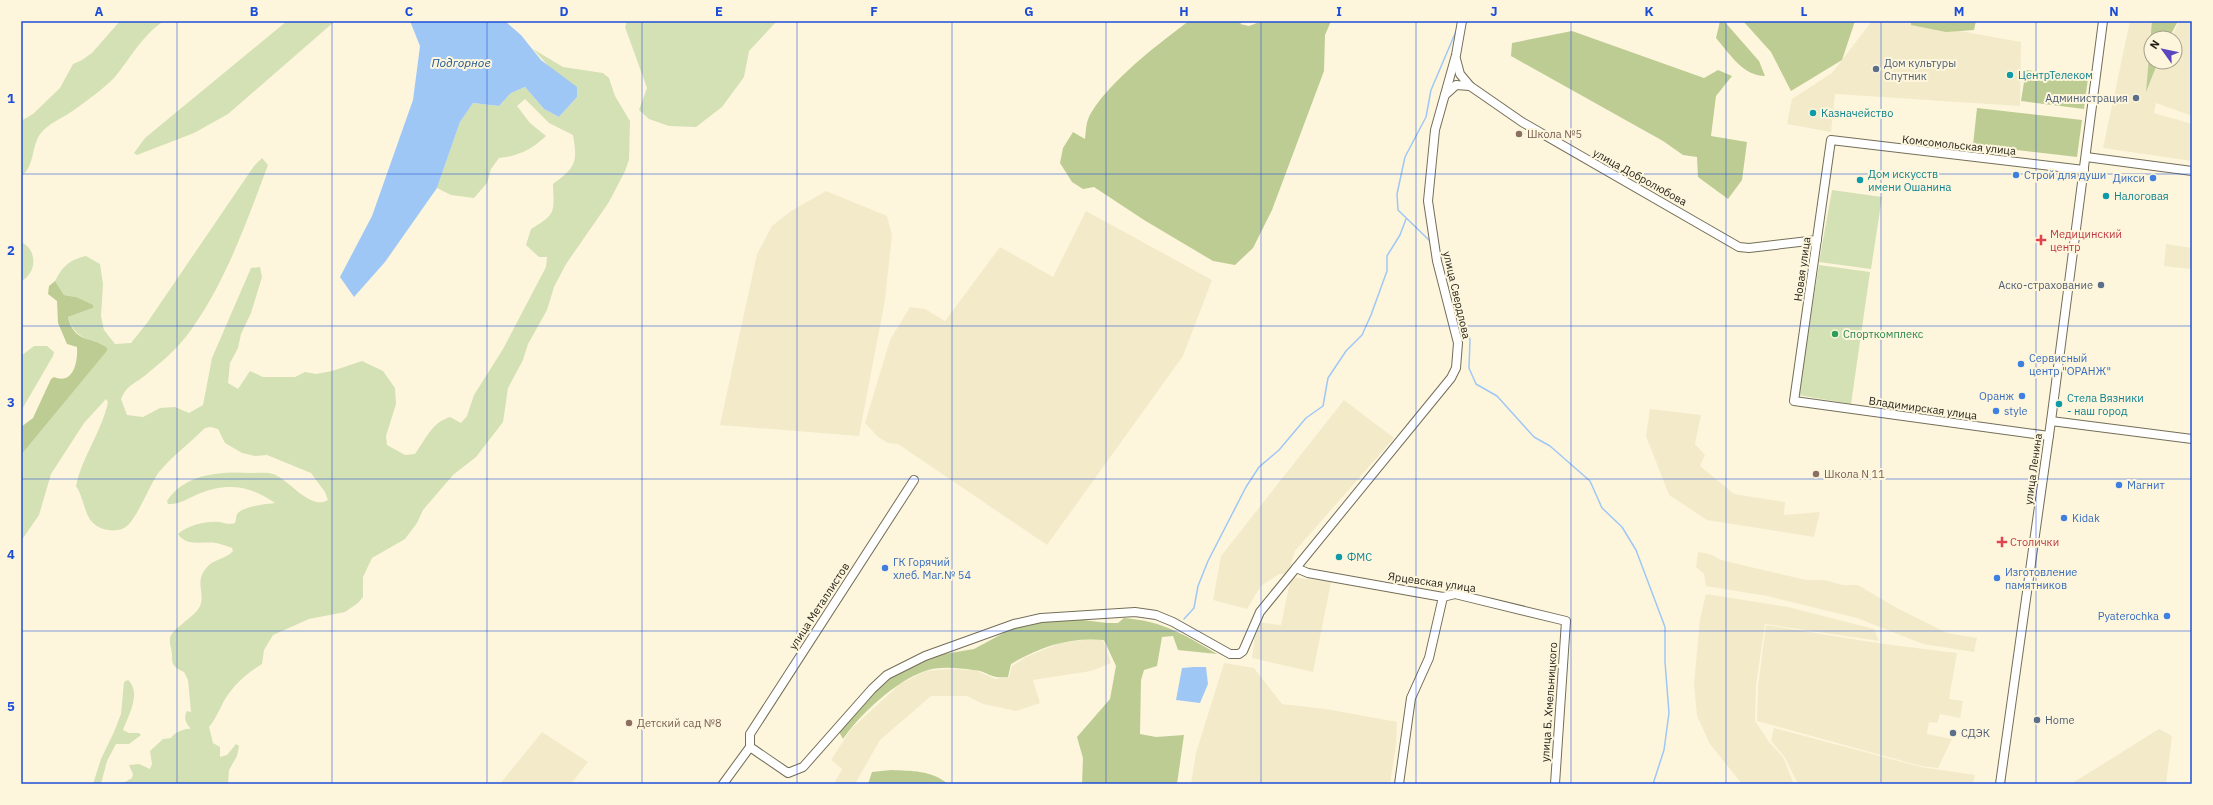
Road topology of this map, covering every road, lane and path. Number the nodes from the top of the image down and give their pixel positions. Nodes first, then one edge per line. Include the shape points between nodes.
1 (1462, 21) edge
2 (2103, 21) edge
3 (1456, 55) junction
4 (1470, 86) junction
5 (1444, 96) junction
6 (1831, 140) joint
7 (2086, 157) junction
8 (2084, 170) junction
9 (2192, 171) edge
10 (1817, 240) junction
11 (1794, 401) joint
12 (2051, 421) junction
13 (2049, 436) junction
14 (2192, 438) edge
15 (914, 480) dead end
16 (1296, 568) junction
17 (1443, 597) junction
18 (1566, 621) joint
19 (750, 747) junction
20 (723, 784) edge
21 (1399, 784) edge
22 (1555, 784) edge
23 (2000, 784) edge

1 - 3 street, улица Свердлова
2 - 7 street, улица Ленина
3 - 4 street via 1460,74
3 - 5 street, улица Свердлова
4 - 5 street via 1456,85
4 - 10 street, улица Добролюбова via 1522,122 1739,246 1749,248
5 - 16 street, улица Свердлова via 1435,130 1428,201 1437,261 1458,343 1456,368 1451,378
6 - 8 street, Комсомольская улица
6 - 10 street, Новая улица
7 - 8 street, улица Ленина
7 - 9 street
8 - 12 street, улица Ленина
10 - 11 street, Новая улица
11 - 13 street, Владимирская улица
12 - 13 street, улица Ленина
12 - 14 street
13 - 23 street, улица Ленина
15 - 19 street, улица Металлистов via 750,734
16 - 17 street, Ярцевская улица via 1308,573
16 - 19 street, улица Свердлова via 1260,612 1243,651 1239,654 1230,654 1156,615 1136,612 1041,618 1014,624 925,656 887,675 803,766 788,773
17 - 18 street, Ярцевская улица via 1455,594
17 - 21 street via 1429,658 1410,698
18 - 22 street, улица Б. Хмельницкого
19 - 20 street

